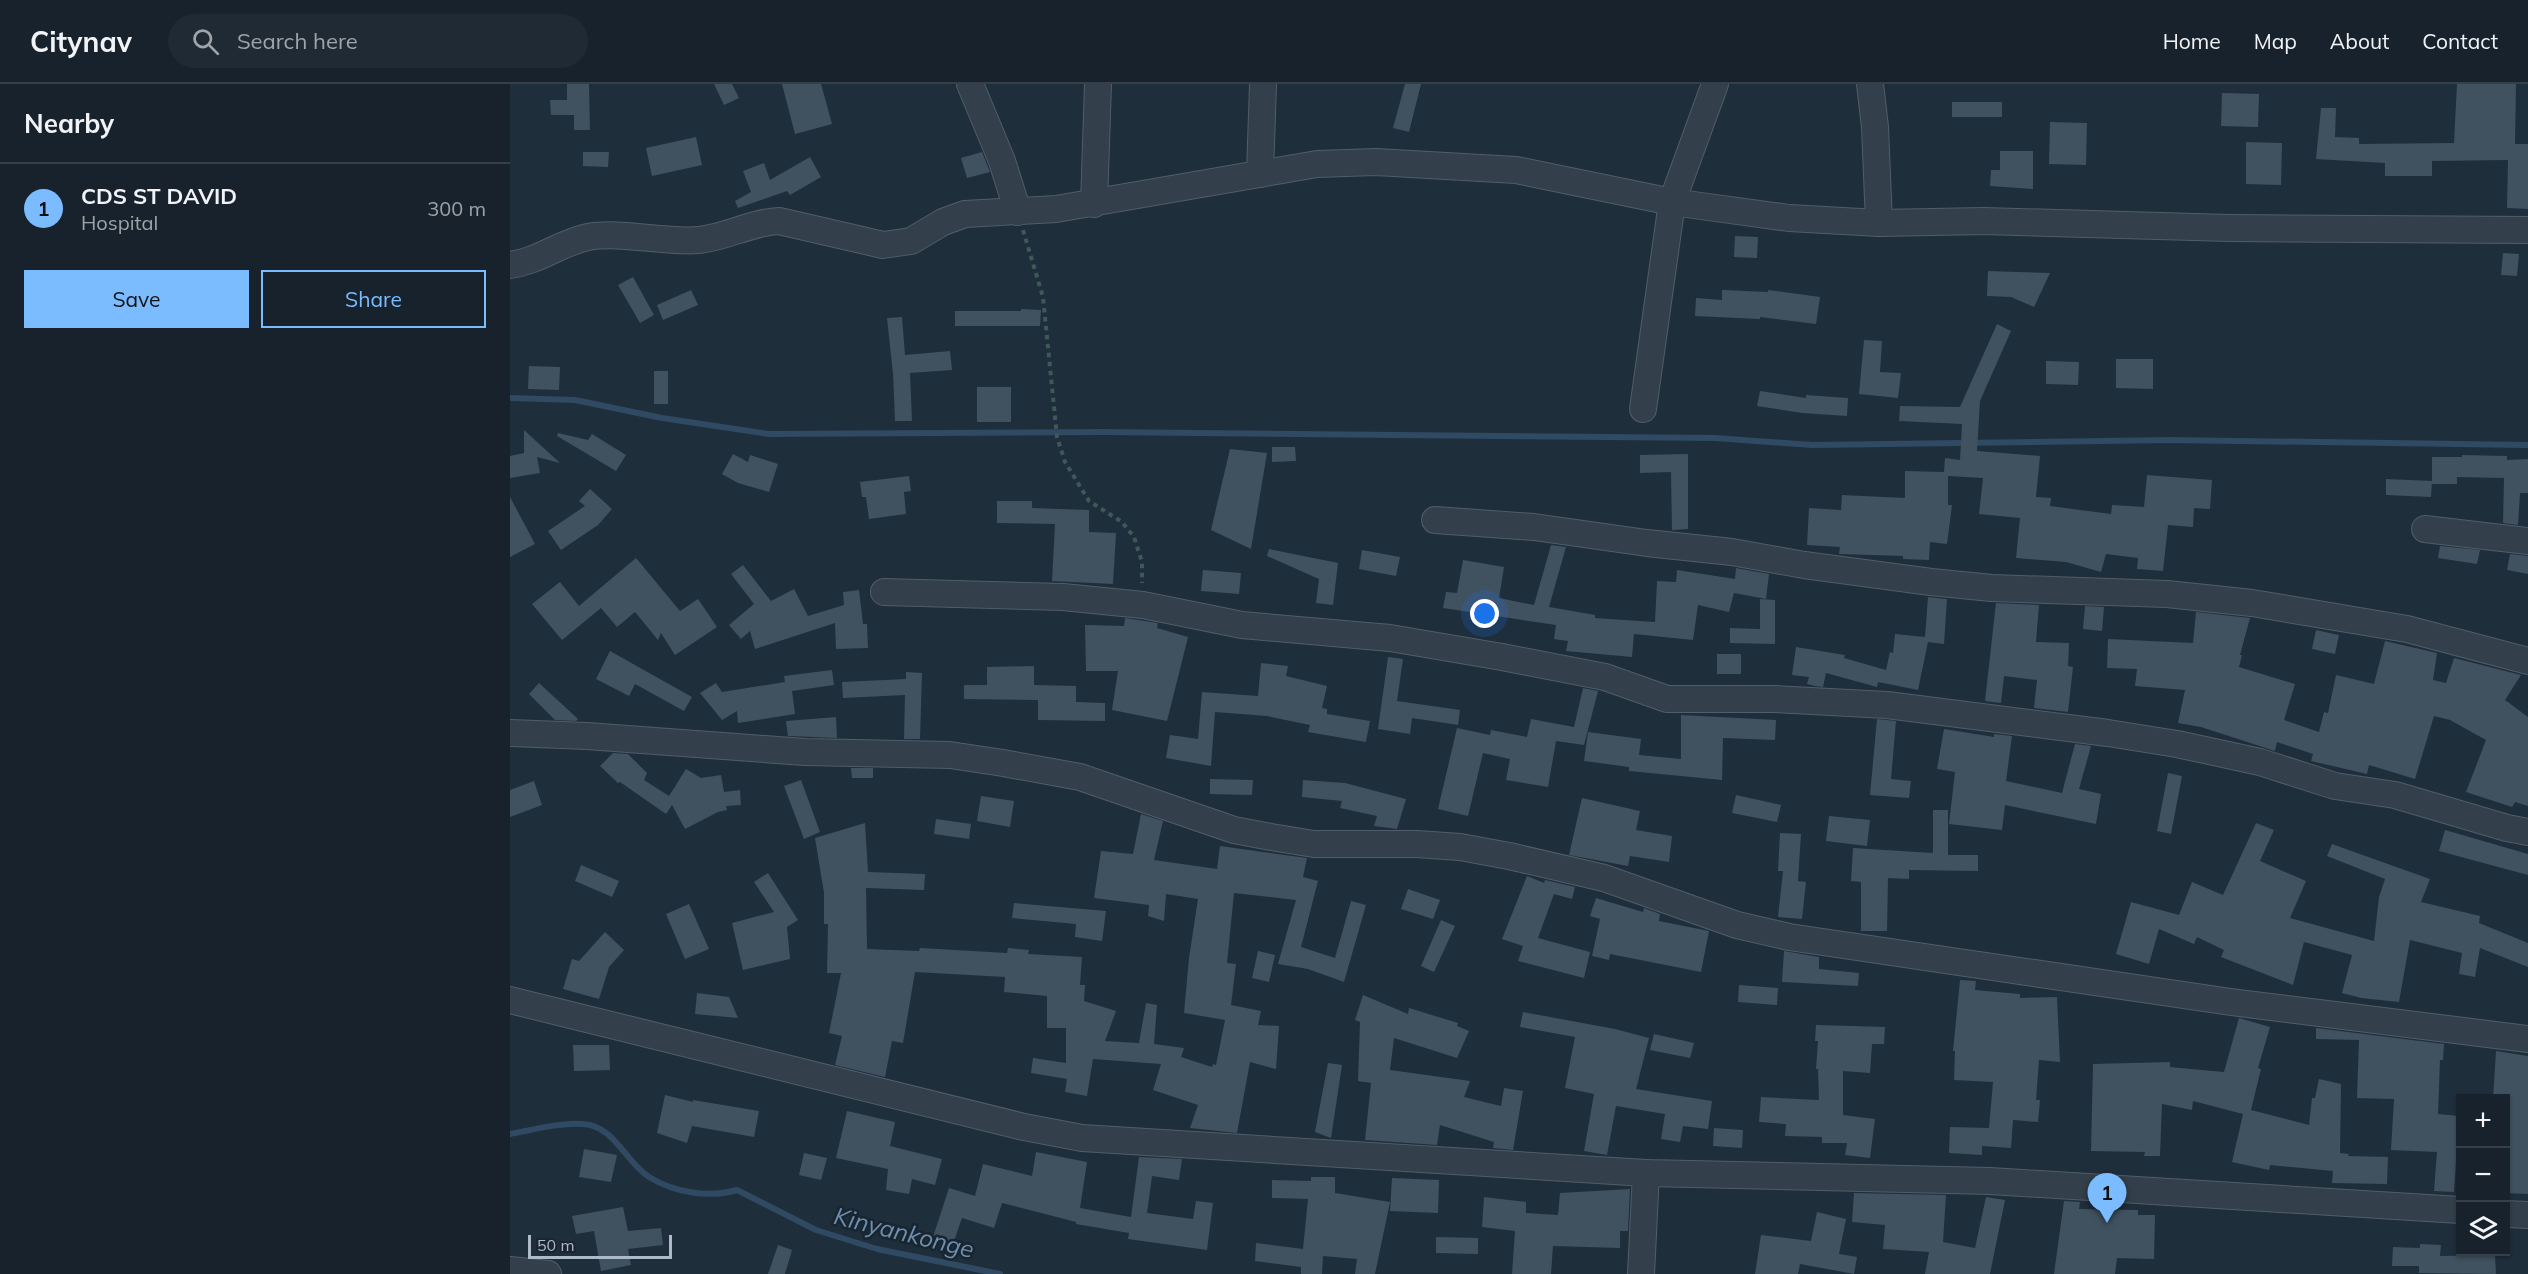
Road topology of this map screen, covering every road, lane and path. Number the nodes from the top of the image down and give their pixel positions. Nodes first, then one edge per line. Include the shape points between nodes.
1 (970, 84) edge
2 (1098, 84) edge
3 (1263, 84) edge
4 (1715, 84) edge
5 (1870, 84) edge
6 (1260, 174) junction
7 (1671, 202) junction
8 (1094, 204) junction
9 (1018, 212) junction
10 (1880, 223) junction
11 (2528, 230) edge
12 (510, 265) edge
13 (1643, 409) dead end
14 (1435, 520) dead end
15 (2426, 529) dead end
16 (2528, 541) edge
17 (884, 592) dead end
18 (1143, 605) junction
19 (2528, 661) edge
20 (510, 734) edge
21 (2528, 832) edge
22 (510, 1000) edge
23 (2528, 1039) edge
24 (1646, 1173) junction
25 (2456, 1210) edge
26 (2510, 1214) edge
27 (2528, 1215) edge
28 (510, 1270) edge
29 (548, 1274) edge
30 (1641, 1274) edge

1 - 9 street
2 - 8 street
3 - 6 street
4 - 7 street
5 - 10 street
6 - 7 street via 1317,164 1376,162 1516,170
6 - 8 street
7 - 10 street via 1759,216
7 - 13 street
8 - 9 street
9 - 12 street via 965,214 911,241 883,244 779,221 696,240 589,237 529,262
9 - 18 path via 1042,297 1057,437 1065,462 1089,501 1122,522 1134,537 1142,562
10 - 11 street via 1984,221
14 - 19 street via 1534,527 1931,582 2167,594 2252,603 2407,629
15 - 16 street
17 - 18 street via 1063,597
18 - 21 street via 1242,625 1390,638 1502,657 1605,678 1667,699 1887,705 2177,744 2260,762 2335,786 2413,799
20 - 23 street via 586,735 805,752 950,755 1003,763 1080,777 1234,830 1271,837 1314,844 1460,847 1509,856 1604,878 1737,925 1789,937 2231,1002
22 - 24 street via 1082,1138
24 - 25 street via 1990,1181
24 - 30 street
26 - 27 street
28 - 29 street

